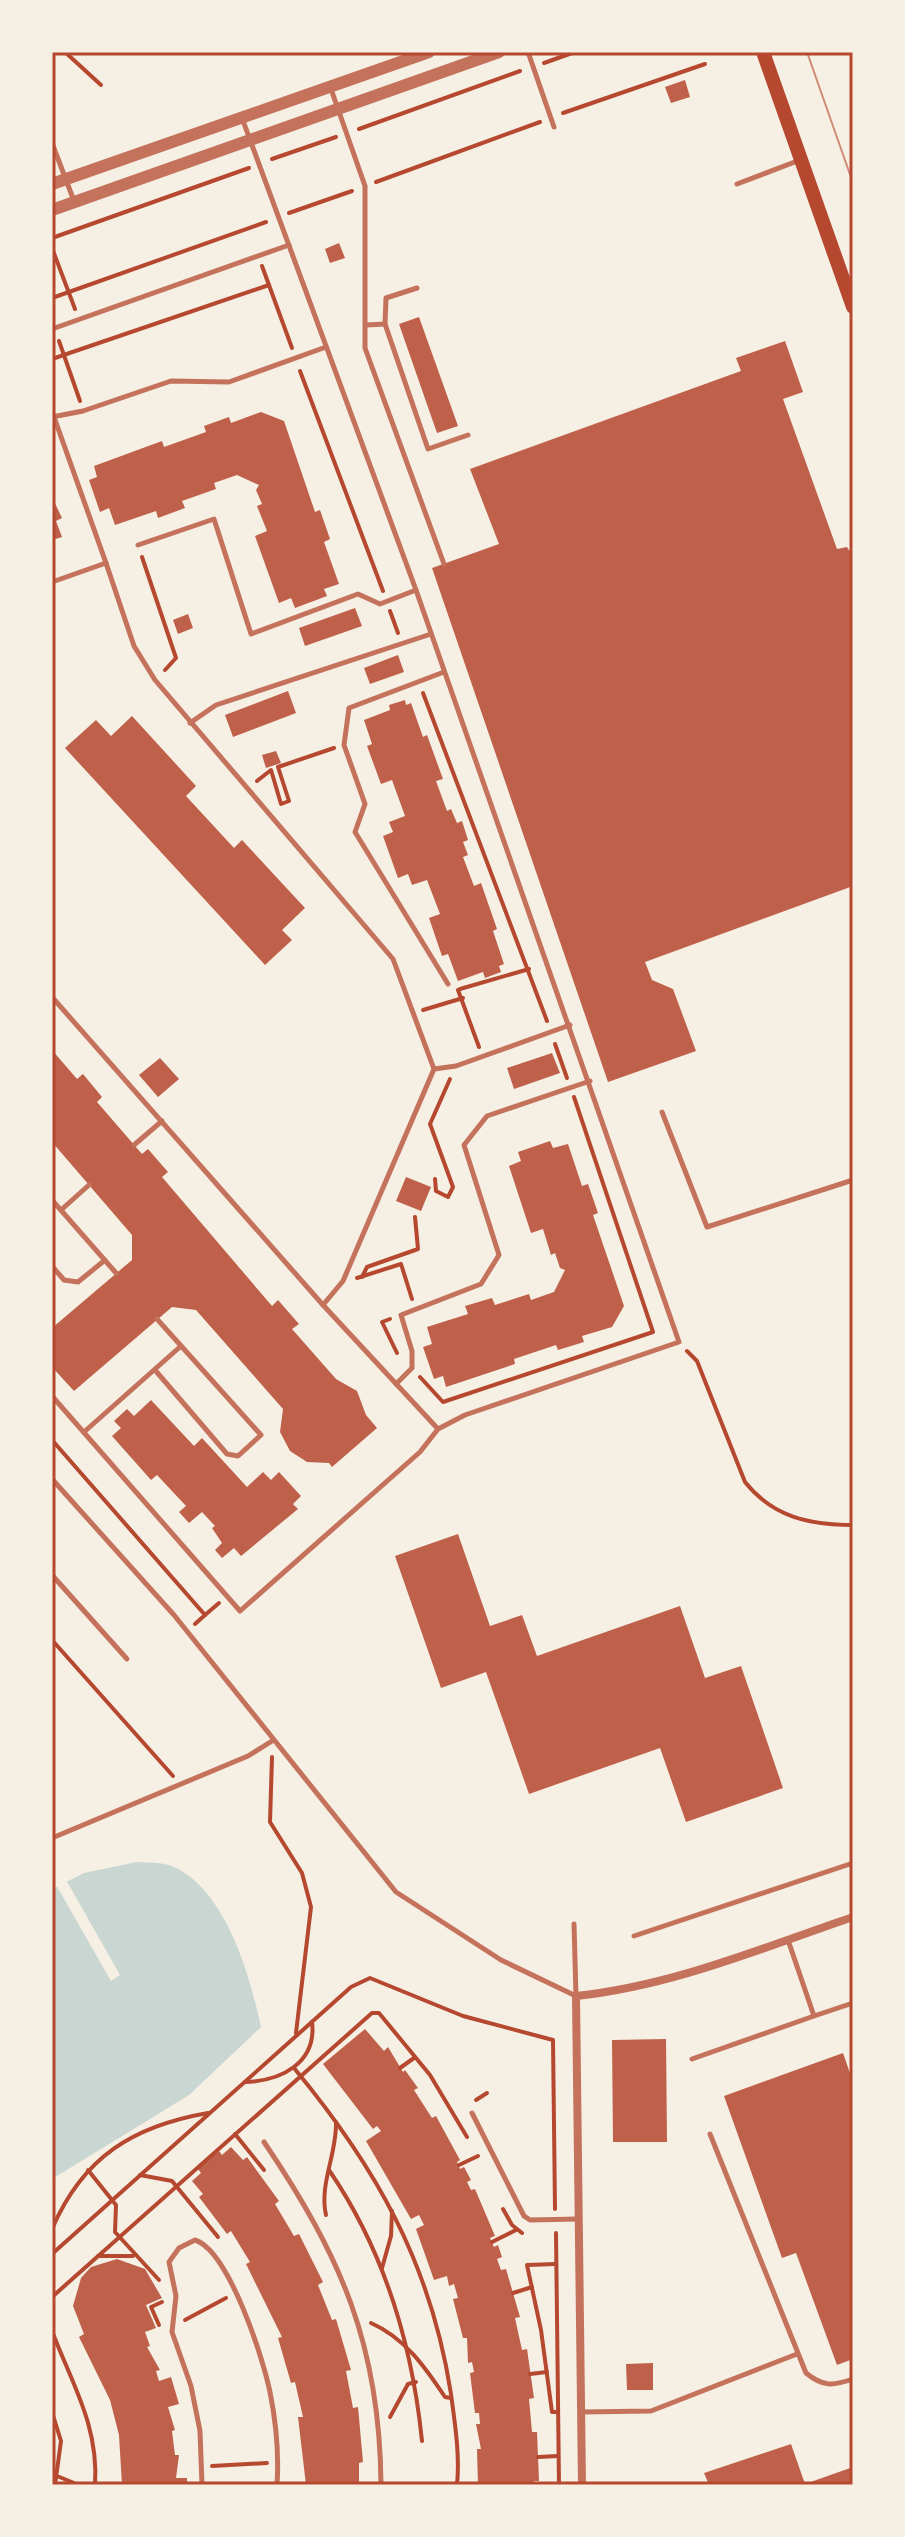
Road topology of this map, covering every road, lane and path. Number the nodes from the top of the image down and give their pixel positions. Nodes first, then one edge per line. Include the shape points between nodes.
1 (65, 52) edge
2 (429, 52) edge
3 (499, 52) edge
4 (528, 52) edge
5 (575, 52) edge
6 (763, 52) edge
7 (705, 64) dead end
8 (533, 67) junction
9 (101, 85) dead end
10 (331, 86) junction
11 (338, 109) junction
12 (242, 118) junction
13 (551, 118) junction
14 (554, 127) dead end
15 (347, 133) junction
16 (250, 140) junction
17 (52, 143) edge
18 (801, 160) junction
19 (259, 164) junction
20 (65, 179) junction
21 (52, 184) edge
22 (737, 184) dead end
23 (365, 186) junction
24 (74, 202) junction
25 (52, 210) edge
26 (278, 217) junction
27 (52, 238) edge
28 (289, 245) junction
29 (52, 248) edge
30 (259, 256) junction
31 (269, 285) junction
32 (417, 288) dead end
33 (69, 292) junction
34 (52, 298) edge
35 (853, 307) edge
36 (79, 319) junction
37 (385, 324) junction
38 (365, 325) junction
39 (53, 328) edge
40 (326, 347) junction
41 (64, 355) junction
42 (295, 358) junction
43 (52, 359) edge
44 (83, 411) junction
45 (53, 416) edge
46 (468, 435) dead end
47 (138, 545) joint
48 (106, 563) junction
49 (444, 564) dead end
50 (52, 582) edge
51 (416, 590) junction
52 (387, 602) junction
53 (431, 634) junction
54 (403, 644) junction
55 (176, 658) dead end
56 (444, 672) junction
57 (419, 682) junction
58 (190, 723) junction
59 (344, 745) junction
60 (271, 770) dead end
61 (529, 969) junction
62 (448, 984) dead end
63 (460, 989) dead end
64 (52, 997) edge
65 (441, 1004) dead end
66 (570, 1025) junction
67 (551, 1032) junction
68 (483, 1056) junction
69 (456, 1066) junction
70 (434, 1069) junction
71 (590, 1081) junction
72 (570, 1087) junction
73 (662, 1112) dead end
74 (162, 1121) junction
75 (134, 1145) dead end
76 (435, 1179) dead end
77 (853, 1180) edge
78 (89, 1185) dead end
79 (52, 1200) edge
80 (61, 1210) junction
81 (415, 1217) dead end
82 (105, 1260) junction
83 (52, 1266) edge
84 (116, 1273) dead end
85 (373, 1273) dead end
86 (362, 1277) dead end
87 (323, 1305) junction
88 (415, 1309) junction
89 (157, 1319) dead end
90 (382, 1322) dead end
91 (181, 1346) junction
92 (697, 1361) dead end
93 (412, 1368) junction
94 (155, 1370) junction
95 (396, 1384) junction
96 (52, 1396) edge
97 (438, 1429) junction
98 (84, 1432) junction
99 (52, 1440) edge
100 (52, 1479) edge
101 (853, 1525) edge
102 (52, 1575) edge
103 (187, 1632) junction
104 (52, 1640) edge
105 (127, 1659) dead end
106 (272, 1741) junction
107 (180, 1783) junction
108 (52, 1838) edge
109 (853, 1863) edge
110 (853, 1917) edge
111 (574, 1924) dead end
112 (634, 1936) dead end
113 (788, 1939) junction
114 (576, 1996) junction
115 (853, 2003) edge
116 (814, 2016) junction
117 (312, 2022) junction
118 (296, 2036) junction
119 (415, 2057) junction
120 (692, 2059) dead end
121 (294, 2068) junction
122 (400, 2068) dead end
123 (301, 2076) junction
124 (245, 2082) junction
125 (209, 2113) junction
126 (472, 2113) dead end
127 (235, 2134) junction
128 (710, 2134) dead end
129 (264, 2142) dead end
130 (478, 2156) junction
131 (482, 2163) dead end
132 (459, 2165) dead end
133 (88, 2170) junction
134 (329, 2170) dead end
135 (263, 2179) dead end
136 (112, 2201) junction
137 (501, 2205) dead end
138 (393, 2208) junction
139 (213, 2215) dead end
140 (579, 2219) junction
141 (555, 2220) junction
142 (206, 2221) dead end
143 (52, 2229) edge
144 (516, 2230) junction
145 (530, 2235) dead end
146 (492, 2242) dead end
147 (52, 2254) edge
148 (98, 2256) junction
149 (135, 2256) dead end
150 (556, 2264) junction
151 (382, 2268) junction
152 (219, 2286) dead end
153 (532, 2287) junction
154 (513, 2293) dead end
155 (52, 2297) edge
156 (225, 2298) junction
157 (164, 2302) dead end
158 (231, 2311) dead end
159 (185, 2313) dead end
160 (183, 2321) junction
161 (371, 2323) dead end
162 (160, 2327) dead end
163 (52, 2331) edge
164 (182, 2331) dead end
165 (408, 2348) junction
166 (797, 2354) junction
167 (547, 2372) junction
168 (530, 2374) dead end
169 (853, 2379) edge
170 (416, 2382) junction
171 (451, 2398) junction
172 (52, 2412) edge
173 (558, 2412) junction
174 (581, 2412) junction
175 (389, 2419) dead end
176 (422, 2441) dead end
177 (266, 2448) dead end
178 (211, 2455) dead end
179 (558, 2456) junction
180 (538, 2457) dead end
181 (267, 2463) junction
182 (212, 2466) junction
183 (53, 2473) edge
184 (267, 2476) dead end
185 (212, 2478) dead end
186 (55, 2485) edge
187 (79, 2485) edge
188 (95, 2485) edge
189 (202, 2485) edge
190 (277, 2485) edge
191 (381, 2485) edge
192 (457, 2485) edge
193 (559, 2485) edge
194 (582, 2485) edge

1 - 9 path
2 - 10 street
3 - 11 street
4 - 8 lane
5 - 8 path
6 - 18 main road
7 - 13 path
8 - 13 lane
8 - 15 path
10 - 11 lane
10 - 12 street
11 - 15 lane
11 - 16 street
12 - 16 lane
12 - 20 street
13 - 14 lane
13 - 23 path
15 - 19 path
15 - 23 lane
16 - 19 lane
16 - 24 street
17 - 20 lane
18 - 22 lane
18 - 35 main road
19 - 26 lane
19 - 27 path
20 - 21 street
20 - 24 lane
23 - 26 path
23 - 38 lane
24 - 25 street
26 - 28 lane
26 - 33 path
28 - 30 lane
28 - 40 lane
29 - 33 path
30 - 31 path
30 - 36 lane
31 - 41 path
31 - 42 path
32 - 37 lane via 386,298
33 - 34 path
33 - 36 path
36 - 39 lane
37 - 38 lane
37 - 46 lane via 428,449
38 - 49 lane via 365,348
39 - 41 path
40 - 42 lane
40 - 51 lane
41 - 43 path
41 - 44 path
42 - 44 lane via 229,382 171,381
42 - 52 path
44 - 45 lane
45 - 48 lane
47 - 52 lane via 214,519 251,634 358,594
47 - 55 path
48 - 50 lane
48 - 58 lane via 134,646
51 - 52 lane
51 - 53 lane
52 - 54 path
53 - 54 lane
53 - 56 lane
54 - 58 lane via 216,705
56 - 57 lane
56 - 66 lane
57 - 59 lane via 349,708
57 - 61 path
58 - 70 lane via 393,959
59 - 60 path via 278,767 289,801 281,804
59 - 62 lane via 365,804 355,832
61 - 63 path
61 - 67 path
64 - 74 lane
65 - 68 path via 463,998
66 - 67 lane
66 - 71 lane
67 - 68 lane
67 - 72 path
68 - 69 lane
69 - 70 lane
69 - 76 path via 430,1124 453,1187 448,1197 436,1191
70 - 87 lane via 343,1281
71 - 72 lane
71 - 97 lane via 679,1342 465,1415
72 - 88 lane via 487,1116 464,1145 499,1255 481,1284
72 - 93 path via 653,1332 443,1402
73 - 77 lane via 707,1227
74 - 75 lane
74 - 87 lane
78 - 80 lane
79 - 80 lane
80 - 82 lane
81 - 86 path via 418,1249 367,1267
82 - 83 lane via 78,1282 64,1280
82 - 84 lane
85 - 88 path via 401,1264
87 - 95 lane
88 - 93 lane via 401,1315
89 - 91 lane
90 - 93 path via 392,1348
91 - 94 lane
91 - 94 lane via 261,1435 238,1456 227,1454
92 - 101 path via 745,1482 756,1495 788,1517
93 - 95 lane
94 - 98 lane
95 - 97 lane
96 - 98 lane
97 - 98 lane via 420,1452 240,1611
99 - 103 path via 205,1615
100 - 103 lane
102 - 105 lane
103 - 106 lane
104 - 107 path
106 - 107 lane
106 - 114 lane via 396,1892 501,1960
106 - 118 path via 270,1822 302,1873 311,1907
107 - 108 lane
109 - 112 lane
110 - 113 street
111 - 114 lane
113 - 114 street via 674,1979
113 - 116 lane
114 - 140 street
115 - 116 lane
116 - 120 lane
117 - 118 path
117 - 121 path via 308,2051
117 - 141 path via 362,1979 379,1979 463,2016 553,2040
118 - 124 path
119 - 122 path
119 - 123 path via 379,2013 372,2013
119 - 130 path
121 - 123 path
121 - 124 path via 264,2082
123 - 127 path
123 - 138 path
124 - 125 path
125 - 133 path via 171,2120 135,2135
125 - 136 path
126 - 141 lane via 519,2209 530,2220
127 - 135 path via 268,2175
127 - 148 path
128 - 166 lane
129 - 191 lane via 329,2247 363,2334 381,2435
130 - 131 path
130 - 132 path
133 - 136 path
133 - 143 path
134 - 151 path
136 - 147 path
137 - 144 path
138 - 151 path
138 - 171 path via 432,2306
139 - 142 path
140 - 141 lane
140 - 174 street
141 - 150 path
144 - 145 path
144 - 146 path
148 - 149 path
148 - 155 path
150 - 153 path via 527,2265
150 - 173 path
151 - 165 path
152 - 156 path
153 - 154 path
153 - 167 path
156 - 158 path
156 - 160 path
157 - 162 path via 151,2307
159 - 160 path
160 - 164 path
161 - 165 path
163 - 188 path via 87,2410
165 - 170 path
165 - 171 path
166 - 169 lane via 819,2384 835,2386
166 - 174 lane via 651,2411
167 - 168 path
167 - 173 path via 552,2412
170 - 175 path via 408,2384
170 - 176 path
171 - 192 path
172 - 183 path via 61,2441
173 - 179 path
174 - 194 street
177 - 181 path
178 - 182 path
179 - 180 path
179 - 193 path
181 - 182 path
181 - 184 path
182 - 185 path
183 - 186 path
183 - 187 path
189 - 190 lane via 200,2431 172,2332 176,2296 169,2262 179,2248 195,2240 211,2250 253,2337 270,2392

